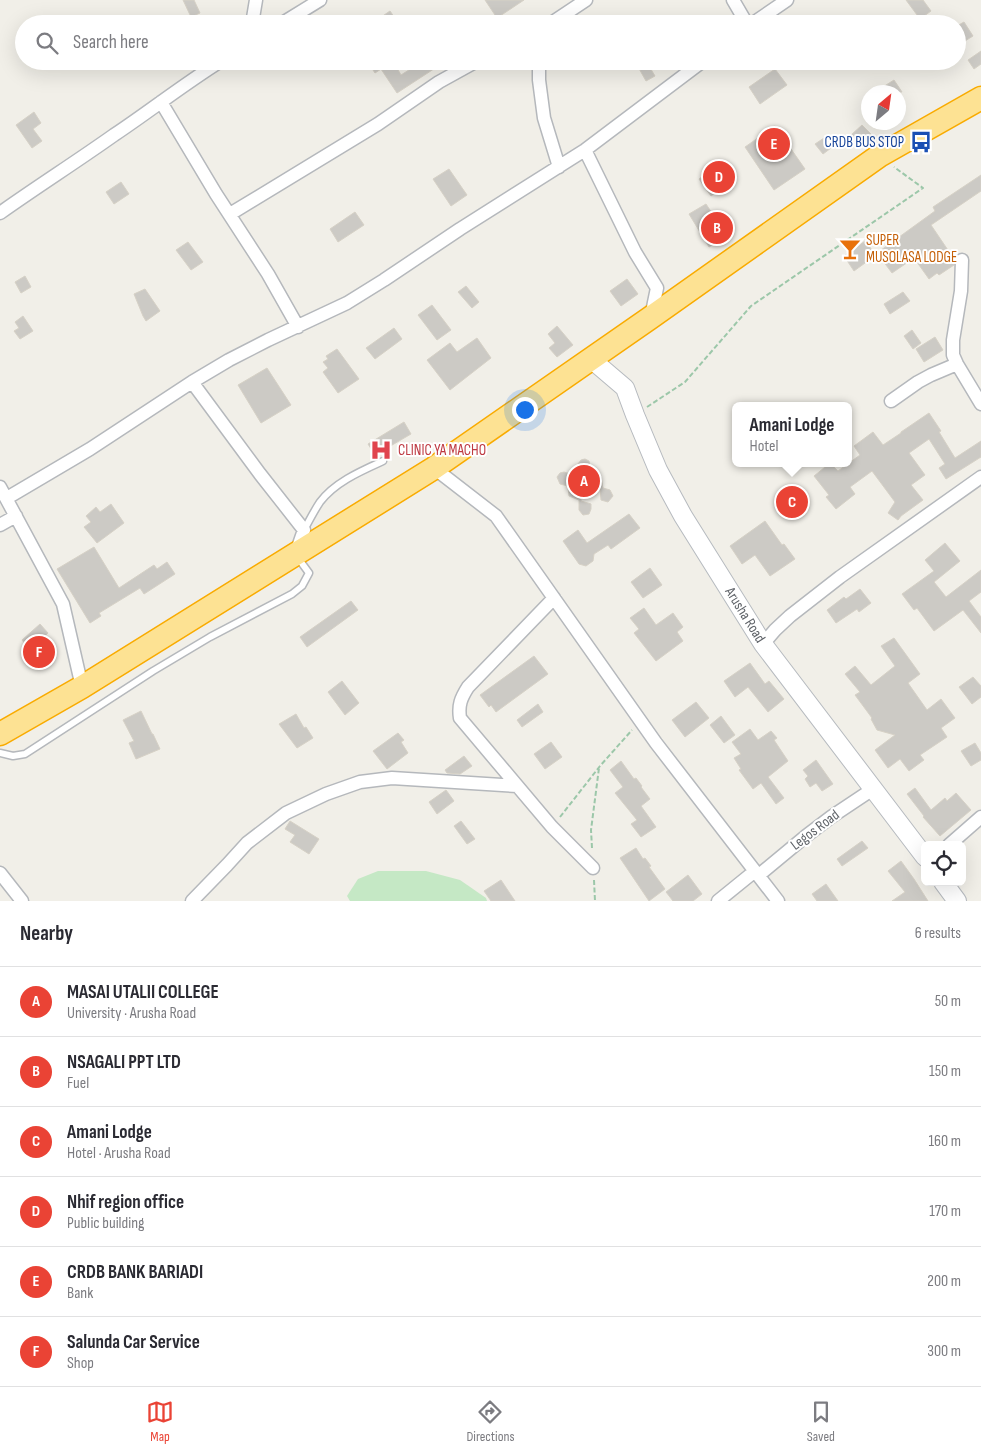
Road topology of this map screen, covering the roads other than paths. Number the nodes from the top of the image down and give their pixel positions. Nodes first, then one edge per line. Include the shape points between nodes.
1 (256, 0) edge
2 (320, 0) edge
3 (586, 0) edge
4 (733, 0) edge
5 (787, 0) edge
6 (254, 15) edge
7 (296, 15) edge
8 (564, 15) edge
9 (742, 15) edge
10 (765, 15) edge
11 (207, 70) edge
12 (461, 70) edge
13 (539, 70) edge
14 (691, 70) edge
15 (981, 98) edge
16 (161, 102) junction
17 (585, 150) junction
18 (559, 167) junction
19 (0, 213) edge
20 (230, 214) junction
21 (962, 260) dead end
22 (650, 318) junction
23 (298, 327) junction
24 (591, 359) junction
25 (957, 364) junction
26 (192, 382) junction
27 (891, 401) dead end
28 (981, 404) edge
29 (383, 461) dead end
30 (434, 468) junction
31 (981, 477) edge
32 (3, 492) edge
33 (16, 516) junction
34 (0, 525) edge
35 (304, 530) junction
36 (296, 555) junction
37 (554, 598) junction
38 (763, 644) junction
39 (82, 687) junction
40 (0, 734) edge
41 (0, 753) edge
42 (517, 786) junction
43 (874, 789) junction
44 (981, 817) edge
45 (954, 841) edge
46 (921, 852) edge
47 (593, 868) road end
48 (0, 873) edge
49 (757, 873) junction
50 (946, 886) edge
51 (22, 901) edge
52 (192, 901) edge
53 (718, 901) edge
54 (778, 901) edge
55 (957, 901) edge

1 - 6 street
2 - 7 street
3 - 8 street
4 - 9 street
5 - 10 street
11 - 16 street
12 - 20 street
13 - 18 street via 544,118
14 - 17 street
15 - 22 highway via 879,156
16 - 19 street
16 - 20 street
17 - 18 street
17 - 22 street via 635,252 657,288
18 - 23 street via 347,303
20 - 23 street
21 - 25 street via 953,340
22 - 24 highway
23 - 26 street
24 - 30 highway
24 - 38 main road, Arusha Road via 625,388 658,470
25 - 27 street via 918,382
25 - 28 street
26 - 32 street via 90,450
26 - 35 street
29 - 35 lane via 330,491
30 - 36 highway
30 - 37 street via 496,516
31 - 38 street via 840,577 790,616
32 - 33 street
33 - 34 street
33 - 39 street via 63,604
35 - 36 street
36 - 39 highway
36 - 41 lane via 309,574 292,594 153,671 24,754
37 - 42 street via 468,687 458,706 460,718
37 - 49 street via 641,721
38 - 43 main road, Arusha Road
39 - 40 highway
42 - 47 street
42 - 52 street via 392,778 360,782 326,794 286,813 247,843
43 - 46 main road, Arusha Road
43 - 49 street, Legos Road via 831,816
44 - 45 street
48 - 51 street
49 - 53 street, Legos Road
49 - 54 street
50 - 55 main road

